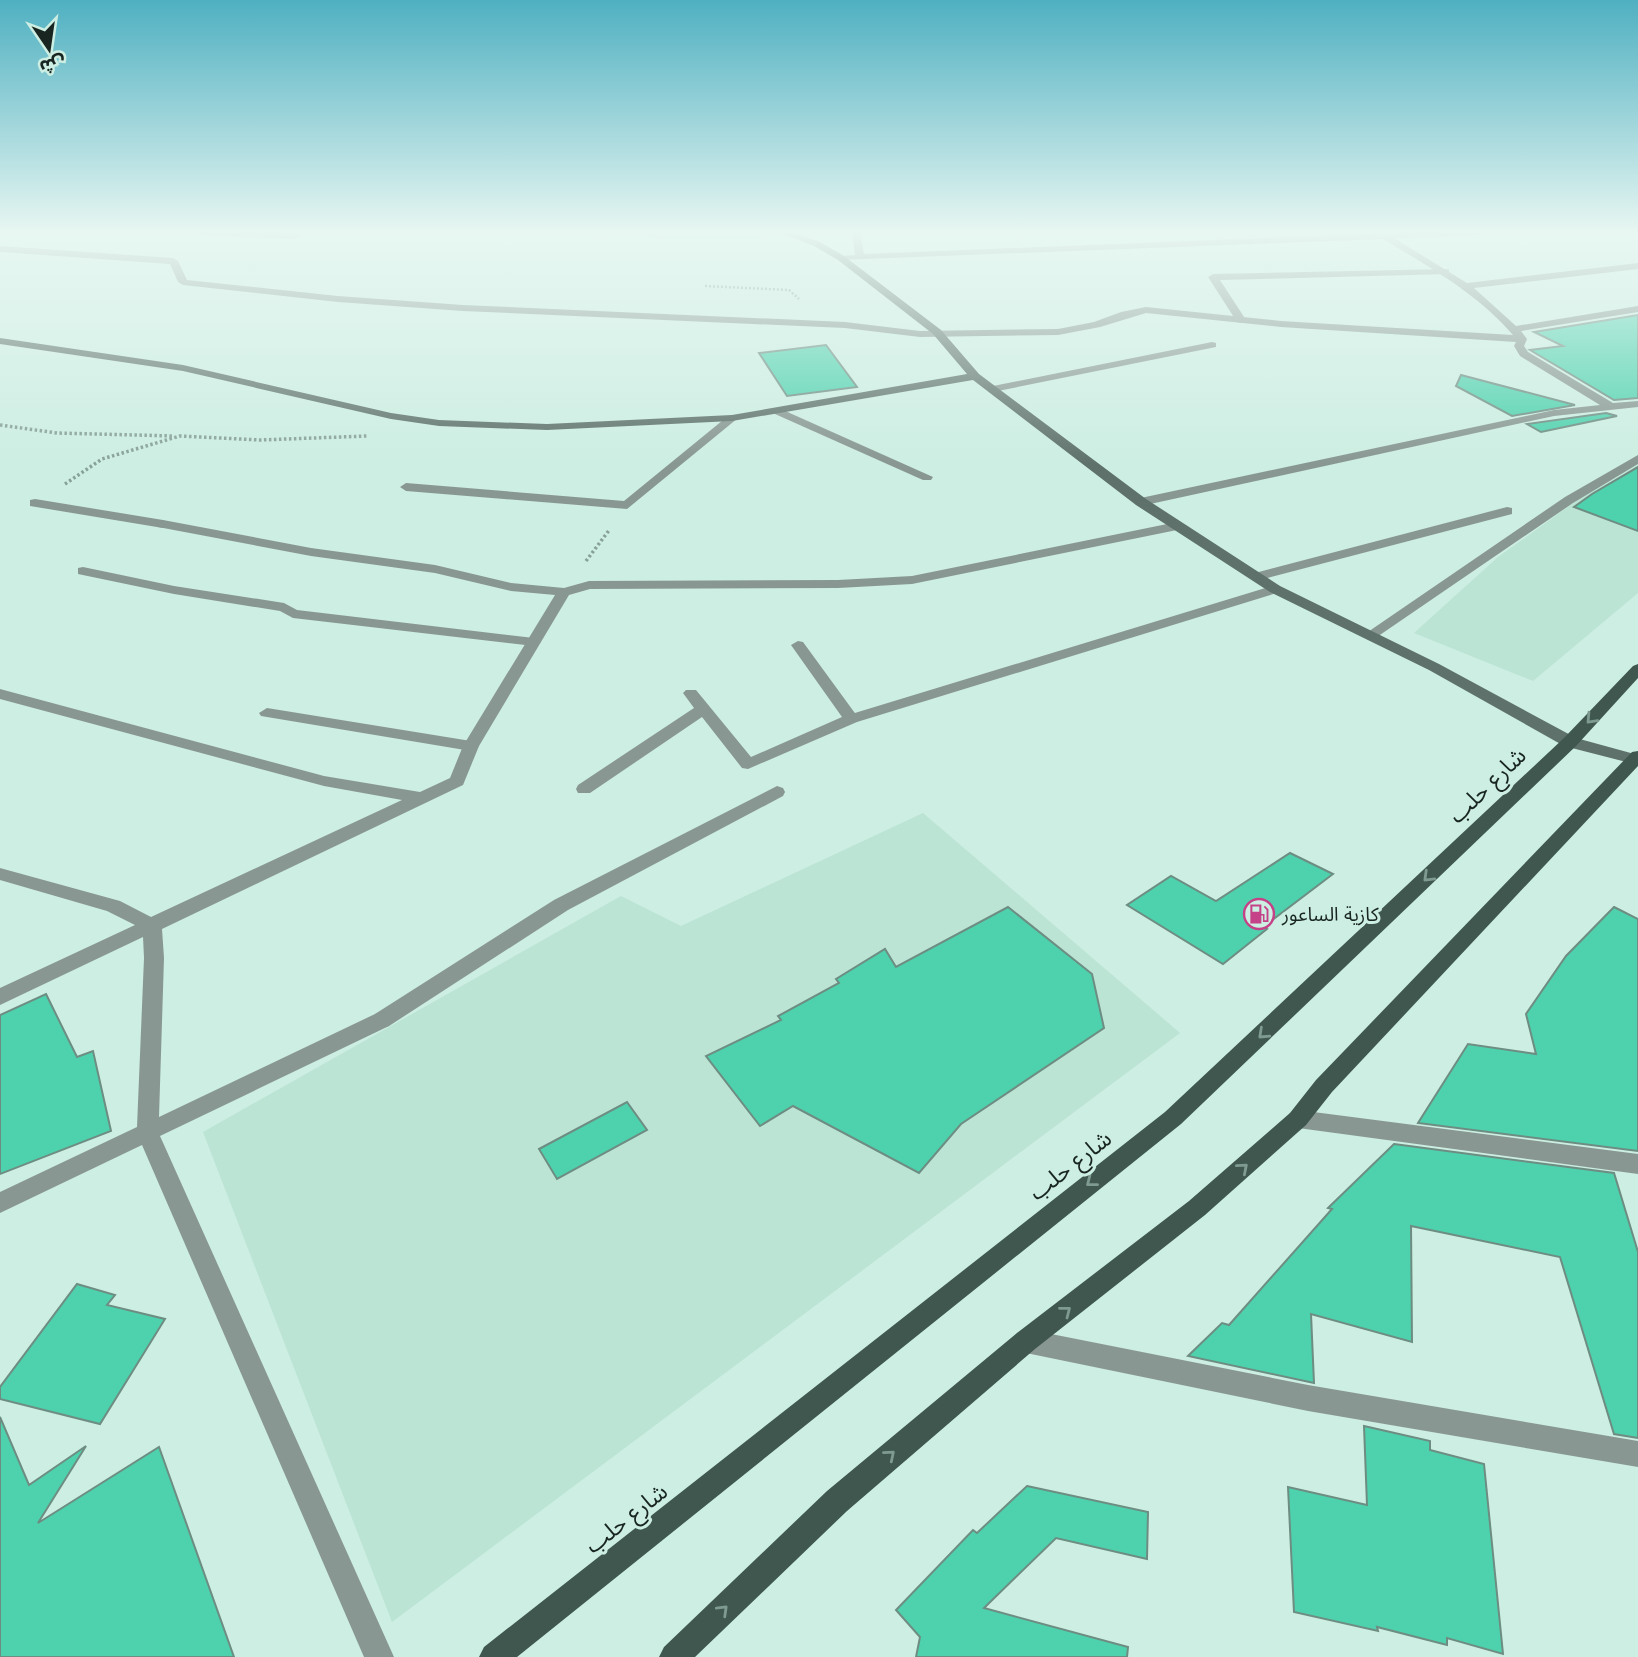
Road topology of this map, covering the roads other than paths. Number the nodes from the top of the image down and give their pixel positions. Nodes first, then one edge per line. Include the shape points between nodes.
1 (501, 309) edge
2 (908, 309) edge
3 (1234, 309) edge
4 (1497, 309) edge
5 (1636, 309) edge
6 (1241, 320) junction
7 (1514, 329) junction
8 (937, 332) junction
9 (1522, 339) junction
10 (0, 341) edge
11 (1212, 345) dead end
12 (975, 376) junction
13 (993, 389) junction
14 (1638, 404) edge
15 (1610, 406) junction
16 (779, 412) junction
17 (732, 418) junction
18 (1638, 459) edge
19 (927, 477) dead end
20 (406, 486) dead end
21 (1141, 502) junction
22 (35, 503) road end
23 (1507, 511) dead end
24 (1177, 526) junction
25 (83, 571) dead end
26 (1256, 577) junction
27 (1275, 589) junction
28 (564, 592) junction
29 (1369, 636) junction
30 (534, 642) junction
31 (799, 645) dead end
32 (1638, 669) edge
33 (691, 692) dead end
34 (0, 694) edge
35 (703, 709) junction
36 (267, 713) dead end
37 (851, 719) junction
38 (1570, 742) junction
39 (471, 746) junction
40 (1637, 759) edge
41 (584, 789) dead end
42 (777, 792) dead end
43 (422, 798) junction
44 (0, 874) edge
45 (152, 926) junction
46 (0, 997) edge
47 (1298, 1119) junction
48 (148, 1133) junction
49 (1638, 1164) edge
50 (0, 1203) edge
51 (1026, 1341) junction
52 (1638, 1454) edge
53 (379, 1657) edge
54 (494, 1657) edge
55 (674, 1657) edge

1 - 8 street
2 - 8 street
3 - 6 street
4 - 7 street
5 - 7 street
6 - 8 street via 1146,310 1058,332
6 - 9 street
7 - 9 street
8 - 12 street
9 - 15 street via 1519,346 1524,354
10 - 17 street via 183,368 439,423 547,427
11 - 13 street
12 - 13 street
12 - 16 street
13 - 21 street
14 - 15 street
15 - 21 street via 1554,413
16 - 17 street
16 - 19 street
17 - 20 street via 627,505
18 - 29 street
21 - 24 street
22 - 28 street
23 - 26 street
24 - 26 street
24 - 28 street via 912,580 589,585
25 - 30 street via 284,607 293,614
26 - 27 street
27 - 29 street
27 - 37 street
28 - 30 street
29 - 38 street
30 - 39 street
31 - 37 street
32 -> 38 main road, شارع حلب
33 - 35 street
34 - 43 street via 324,781
35 - 37 street via 747,764
35 - 41 street
36 - 39 street
38 - 40 street
38 -> 54 main road, شارع حلب via 1173,1118
39 - 43 street via 457,781
40 - 47 main road via 1324,1086
42 - 48 street via 561,905 382,1020
43 - 45 street
44 - 45 street via 113,906
45 - 46 street
45 - 48 street
47 - 49 street
51 -> 47 main road via 1197,1208
48 - 50 street
48 - 53 street
51 - 52 street via 1308,1398
55 -> 51 main road via 836,1500

